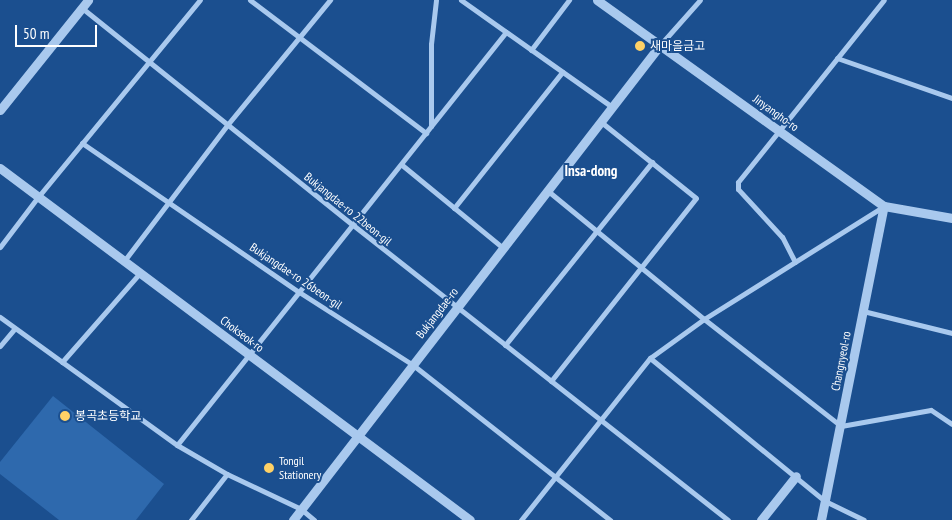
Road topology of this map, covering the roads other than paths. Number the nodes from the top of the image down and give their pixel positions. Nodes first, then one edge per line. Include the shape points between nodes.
1 (88, 0) edge
2 (200, 0) edge
3 (250, 0) edge
4 (330, 0) edge
5 (436, 0) edge
6 (461, 0) edge
7 (569, 0) edge
8 (597, 0) edge
9 (700, 0) edge
10 (884, 0) edge
11 (82, 8) junction
12 (506, 32) junction
13 (300, 36) junction
14 (660, 45) junction
15 (531, 50) junction
16 (836, 58) junction
17 (148, 63) junction
18 (562, 72) junction
19 (952, 98) edge
20 (612, 107) junction
21 (0, 110) edge
22 (601, 122) junction
23 (228, 124) junction
24 (431, 126) junction
25 (778, 130) junction
26 (426, 134) junction
27 (82, 143) junction
28 (652, 162) junction
29 (402, 165) junction
30 (0, 168) edge
31 (548, 191) junction
32 (38, 197) junction
33 (169, 202) junction
34 (884, 206) junction
35 (454, 208) junction
36 (952, 218) edge
37 (353, 226) junction
38 (597, 230) junction
39 (0, 247) edge
40 (503, 248) junction
41 (124, 261) junction
42 (795, 262) junction
43 (641, 267) junction
44 (140, 273) junction
45 (299, 292) junction
46 (457, 308) junction
47 (863, 311) junction
48 (0, 317) edge
49 (704, 318) junction
50 (15, 328) junction
51 (952, 333) edge
52 (505, 345) junction
53 (0, 346) edge
54 (248, 354) junction
55 (650, 358) junction
56 (62, 362) junction
57 (413, 365) junction
58 (551, 381) junction
59 (601, 420) junction
60 (952, 424) edge
61 (841, 426) junction
62 (358, 436) junction
63 (177, 445) junction
64 (227, 474) junction
65 (796, 476) junction
66 (555, 477) junction
67 (825, 501) junction
68 (301, 510) junction
69 (191, 520) edge
70 (293, 520) edge
71 (314, 520) edge
72 (470, 520) edge
73 (521, 520) edge
74 (610, 520) edge
75 (728, 520) edge
76 (762, 520) edge
77 (821, 520) edge
78 (864, 520) edge

1 - 11 street
2 - 17 street
3 - 13 street
4 - 13 street
5 - 24 street via 431,44
6 - 12 street
7 - 15 street
8 - 14 street, Jinyangho-ro
9 - 14 street
10 - 16 street
11 - 17 street, Bukjangdae-ro 22beon-gil
11 - 21 street
12 - 15 street
12 - 24 street
13 - 23 street
13 - 26 street
14 - 20 street, Bukjangdae-ro
14 - 25 street, Jinyangho-ro
15 - 18 street
16 - 19 street
16 - 25 street
17 - 23 street, Bukjangdae-ro 22beon-gil
17 - 27 street
18 - 20 street
18 - 35 street
20 - 22 street, Bukjangdae-ro
22 - 28 street
22 - 31 street, Bukjangdae-ro
23 - 33 street
23 - 37 street, Bukjangdae-ro 22beon-gil
24 - 26 street
25 - 34 street, Jinyangho-ro
25 - 42 street via 738,182 738,189 782,237
26 - 29 street
27 - 32 street
27 - 33 street, Bukjangdae-ro 26beon-gil
28 - 38 street
28 - 43 street via 696,198
29 - 35 street
29 - 37 street
30 - 32 street, Chokseok-ro
31 - 38 street
31 - 40 street, Bukjangdae-ro
32 - 39 street
32 - 41 street, Chokseok-ro
33 - 41 street
33 - 45 street, Bukjangdae-ro 26beon-gil
34 - 36 street, Jinyangho-ro
34 - 42 street
34 - 47 street, Changnyeol-ro
35 - 40 street
37 - 45 street
37 - 46 street, Bukjangdae-ro 22beon-gil
38 - 43 street
38 - 52 street
40 - 46 street, Bukjangdae-ro
41 - 44 street, Chokseok-ro
42 - 49 street
43 - 49 street
43 - 58 street
44 - 54 street, Chokseok-ro
44 - 56 street
45 - 54 street
45 - 57 street, Bukjangdae-ro 26beon-gil
46 - 52 street, Bukjangdae-ro 22beon-gil
46 - 57 street, Bukjangdae-ro
47 - 51 street
47 - 61 street, Changnyeol-ro
48 - 50 street
49 - 55 street
49 - 61 street
50 - 53 street
50 - 56 street
52 - 58 street, Bukjangdae-ro 22beon-gil
54 - 62 street, Chokseok-ro
54 - 63 street
55 - 59 street
55 - 65 street
56 - 63 street
57 - 62 street, Bukjangdae-ro
57 - 66 street, Bukjangdae-ro 26beon-gil
58 - 59 street, Bukjangdae-ro 22beon-gil
59 - 66 street
59 - 75 street, Bukjangdae-ro 22beon-gil
60 - 61 street via 931,410
61 - 67 street, Changnyeol-ro
62 - 68 street, Bukjangdae-ro
62 - 72 street, Chokseok-ro
63 - 64 street
64 - 68 street
64 - 69 street
65 - 67 street
65 - 76 street
66 - 73 street
66 - 74 street, Bukjangdae-ro 26beon-gil
67 - 77 street, Changnyeol-ro
67 - 78 street
68 - 70 street, Bukjangdae-ro
68 - 71 street

